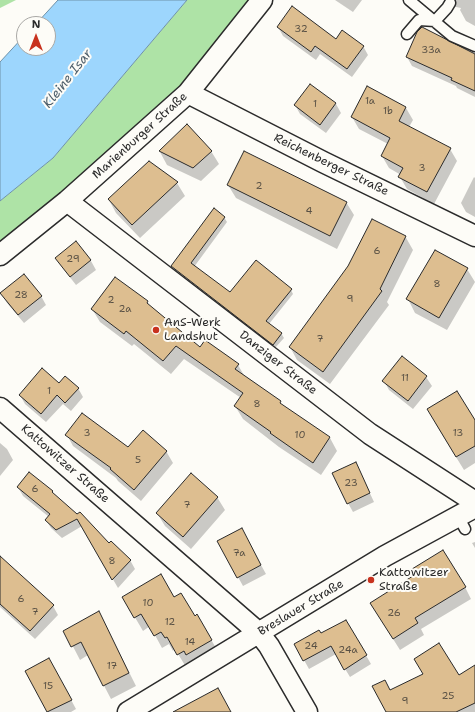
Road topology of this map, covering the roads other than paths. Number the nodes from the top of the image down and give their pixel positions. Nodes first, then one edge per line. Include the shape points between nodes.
1 (262, 0) edge
2 (409, 0) edge
3 (450, 3) dead end
4 (435, 21) junction
5 (407, 34) dead end
6 (475, 46) edge
7 (188, 93) junction
8 (67, 201) junction
9 (475, 236) edge
10 (0, 255) edge
11 (0, 408) edge
12 (475, 502) edge
13 (475, 507) edge
14 (259, 633) junction
15 (128, 712) edge
16 (307, 712) edge

1 - 7 street, Marienburger Straße
2 - 4 lane
3 - 4 lane
4 - 5 lane via 419,20
4 - 6 lane via 452,36
7 - 8 street, Marienburger Straße
7 - 9 street, Reichenberger Straße
8 - 10 street, Marienburger Straße
8 - 12 street, Danziger Straße via 370,434
11 - 14 street, Kattowitzer Straße
13 - 14 street, Breslauer Straße via 461,522 385,556
14 - 15 street, Breslauer Straße
14 - 16 street, Kattowitzer Straße

